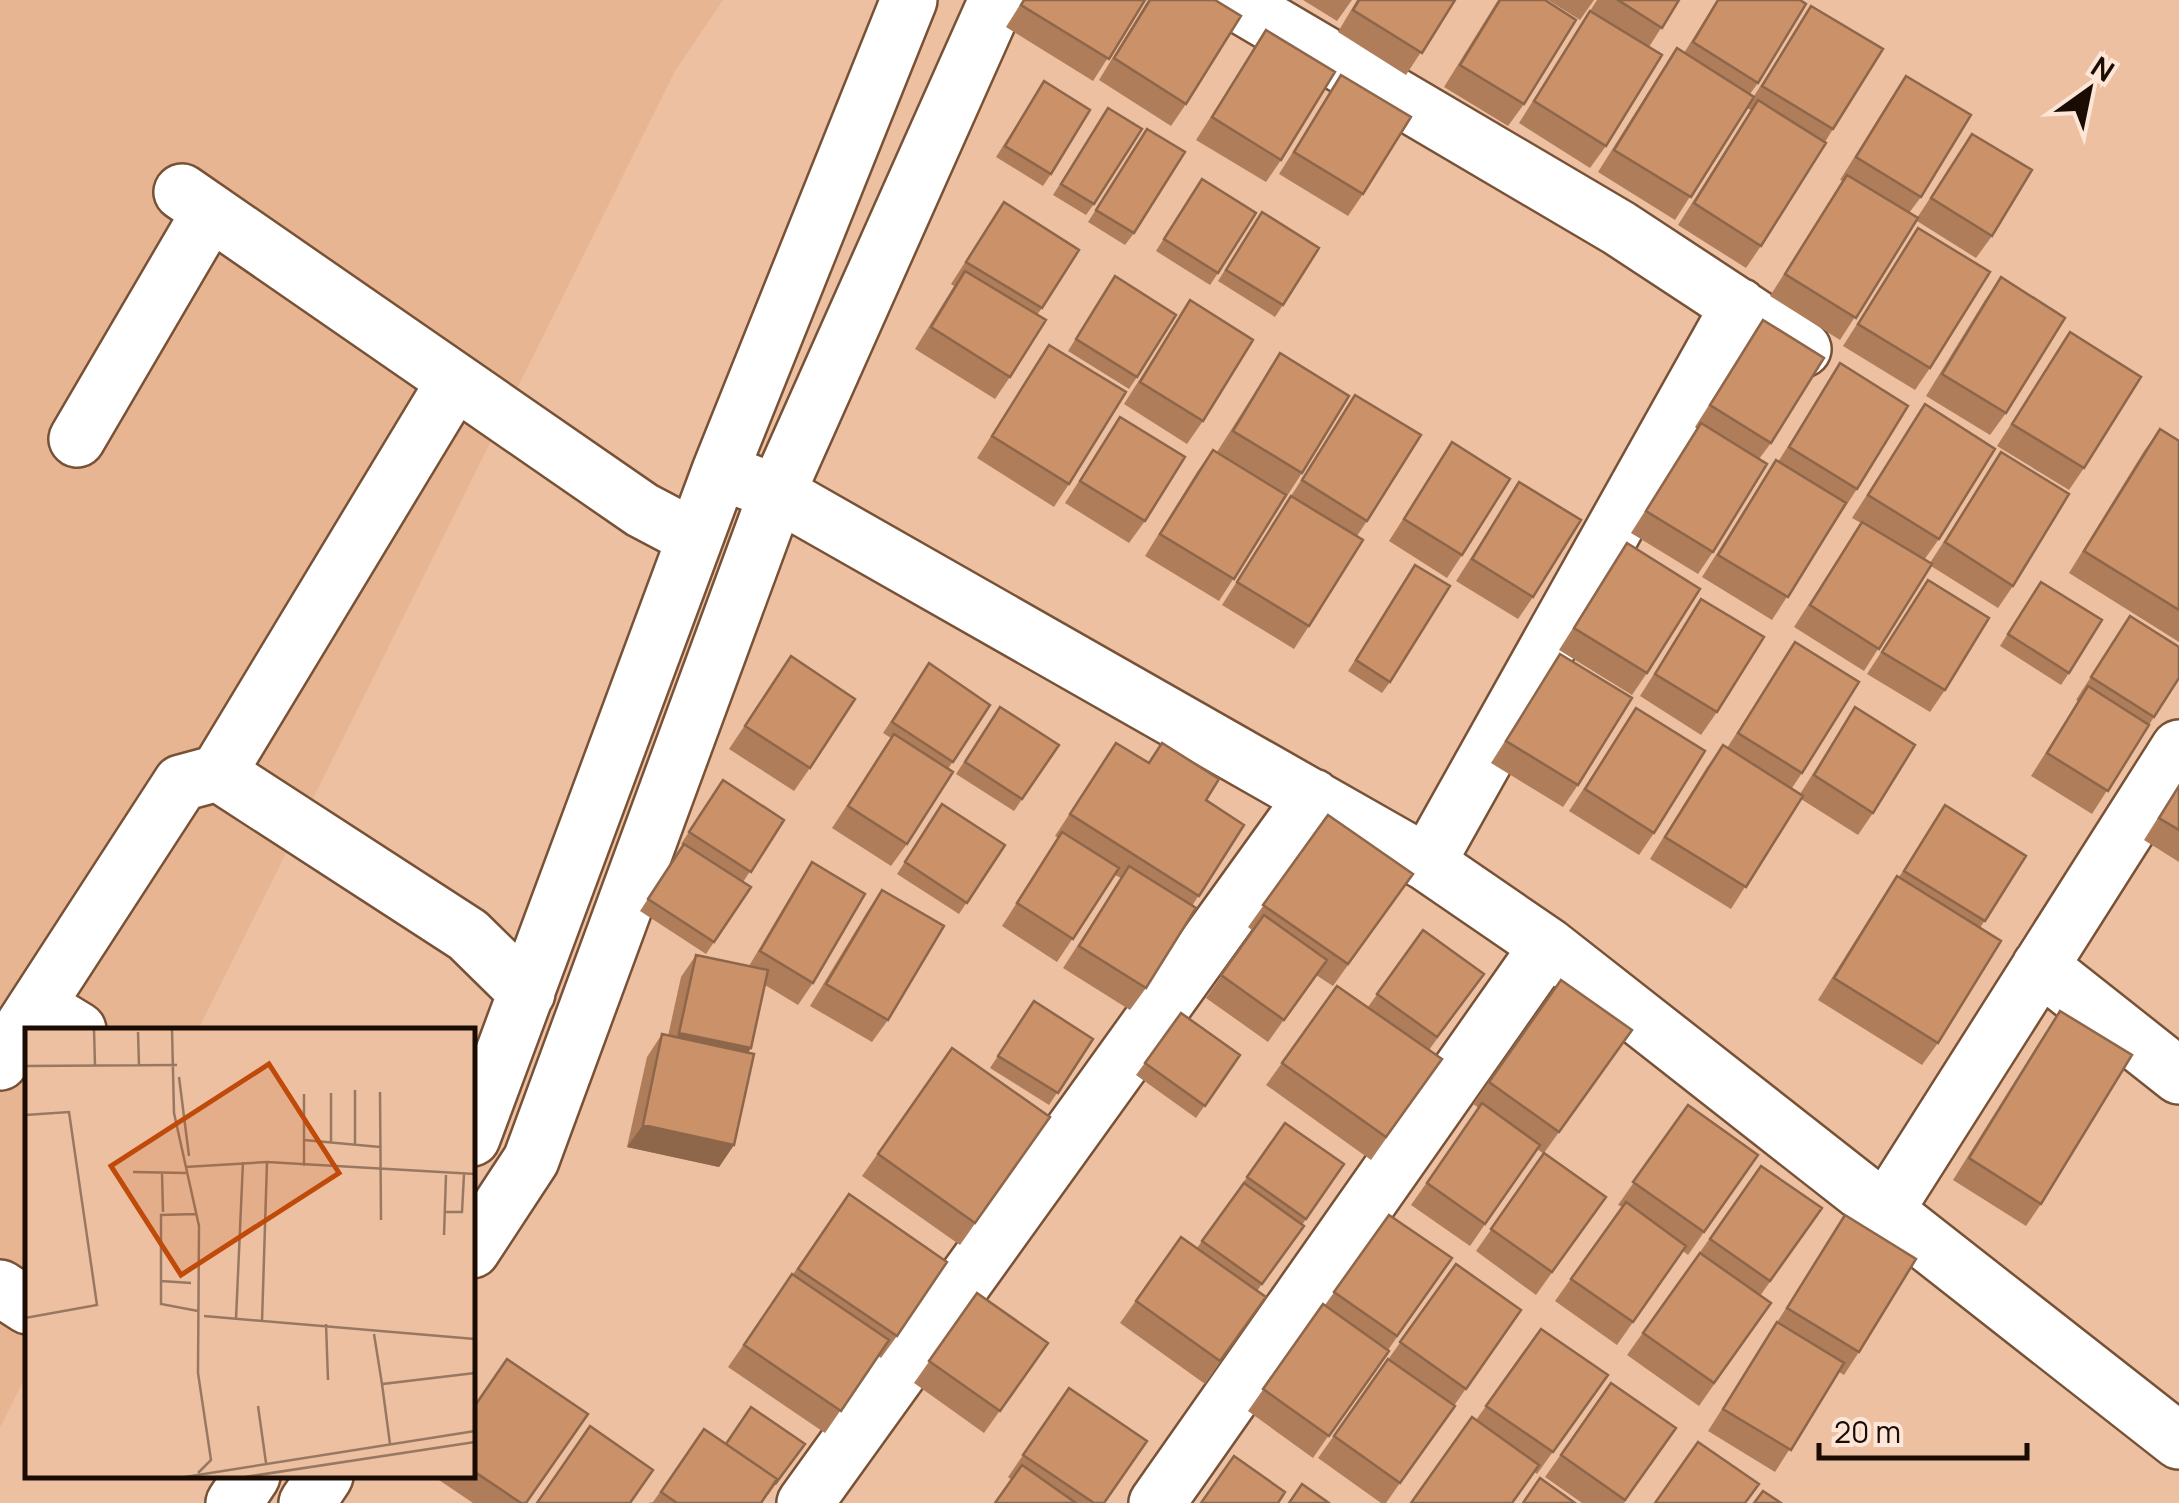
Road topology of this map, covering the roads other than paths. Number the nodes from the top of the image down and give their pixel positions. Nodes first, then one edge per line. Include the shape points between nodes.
1 (909, 0) edge
2 (997, 0) edge
3 (1232, 0) edge
4 (1739, 306) junction
5 (1803, 349) edge
6 (455, 381) junction
7 (77, 439) dead end
8 (720, 472) junction
9 (777, 493) junction
10 (695, 538) junction
11 (2179, 748) edge
12 (218, 773) junction
13 (1313, 798) junction
14 (1427, 863) junction
15 (1548, 946) junction
16 (2040, 966) junction
17 (528, 993) junction
18 (58, 1018) edge
19 (25, 1043) edge
20 (0, 1062) edge
21 (2179, 1076) edge
22 (475, 1130) edge
23 (1885, 1211) junction
24 (475, 1246) edge
25 (0, 1288) edge
26 (25, 1304) edge
27 (2179, 1441) edge
28 (251, 1478) edge
29 (324, 1478) edge
30 (234, 1503) edge
31 (308, 1503) edge
32 (805, 1503) edge
33 (1157, 1503) edge

1 - 8 street
2 - 9 street
3 - 4 street
4 - 5 street
4 - 14 street
6 - 7 street via 196,202
6 - 10 street via 642,510
6 - 12 street
8 - 9 street
8 - 10 street
9 - 13 street
9 - 24 street via 532,1160
10 - 17 street
11 - 16 street
12 - 17 street via 468,936
12 - 18 street via 181,783
13 - 14 street
13 - 32 street
14 - 15 street
15 - 23 street
15 - 33 street
16 - 21 street
16 - 23 street
17 - 22 street
19 - 20 street
23 - 27 street
25 - 26 street
28 - 30 street
29 - 31 street

